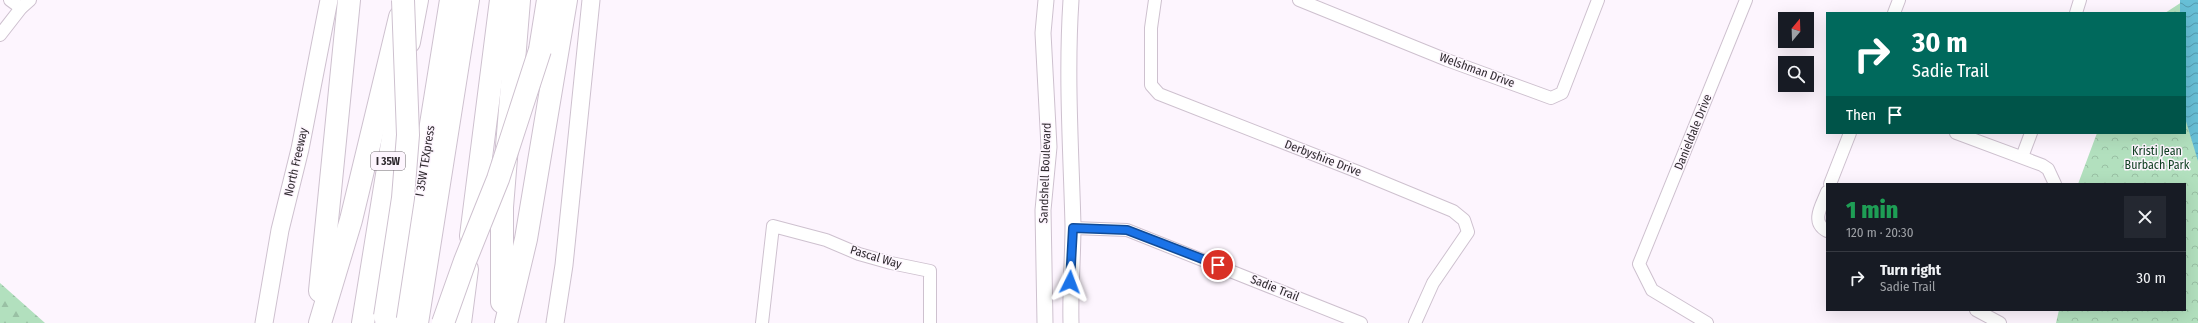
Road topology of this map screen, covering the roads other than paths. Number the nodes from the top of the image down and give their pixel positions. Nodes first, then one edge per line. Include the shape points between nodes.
1 (10, 0) edge
2 (329, 0) edge
3 (349, 0) edge
4 (403, 0) edge
5 (418, 0) edge
6 (451, 0) edge
7 (468, 0) edge
8 (501, 0) edge
9 (519, 0) edge
10 (548, 0) edge
11 (566, 0) edge
12 (591, 0) edge
13 (1046, 0) edge
14 (1071, 0) edge
15 (1154, 0) edge
16 (1299, 0) edge
17 (1598, 0) edge
18 (1746, 0) edge
19 (1899, 0) edge
20 (2080, 0) edge
21 (25, 4) edge
22 (1894, 12) edge
23 (2076, 12) edge
24 (0, 35) edge
25 (1850, 134) edge
26 (1959, 134) edge
27 (2031, 134) edge
28 (2022, 157) junction
29 (1830, 183) edge
30 (2055, 183) edge
31 (1826, 195) edge
32 (1073, 228) junction
33 (1826, 230) edge
34 (1978, 311) edge
35 (389, 321) edge
36 (264, 323) edge
37 (319, 323) edge
38 (362, 323) edge
39 (417, 323) edge
40 (443, 323) edge
41 (460, 323) edge
42 (502, 323) edge
43 (506, 323) edge
44 (555, 323) edge
45 (762, 323) edge
46 (930, 323) edge
47 (1045, 323) edge
48 (1071, 323) edge
49 (1361, 323) edge
50 (1415, 323) edge
51 (1707, 323) edge
52 (2000, 323) edge

1 - 21 street
2 - 36 main road, North Freeway via 299,151 280,230
3 - 37 highway via 320,286
4 - 35 highway, bridge via 408,135
4 - 37 highway via 351,220
5 - 38 highway, I 35W via 397,107
6 - 35 highway, I 35W TEXpress
7 - 39 highway, I 35W TEXpress
8 - 41 highway
9 - 42 highway via 502,207
10 - 40 highway, bridge via 540,50 498,179 464,261
11 - 43 highway via 526,239
12 - 44 main road via 564,265
13 - 47 street, Sandshell Boulevard via 1043,33 1049,147 1043,210
14 - 32 street, Sandshell Boulevard via 1068,116
15 - 50 street, Derbyshire Drive via 1151,28 1151,85 1159,94 1453,211 1464,220 1468,232 1433,283
16 - 17 street, Welshman Drive via 1447,60 1551,98 1562,93
18 - 51 street, Danieldale Drive via 1639,264 1652,290
19 - 22 street
20 - 23 street
21 - 24 street
25 - 29 street
26 - 28 street
27 - 28 street
28 - 30 street via 2048,169
31 - 33 street via 1818,216 1819,225
32 - 48 street, Sandshell Boulevard
32 - 49 street, Sadie Trail via 1127,230
34 - 52 street
45 - 46 street, Pascal Way via 773,226 826,240 884,262 930,271

